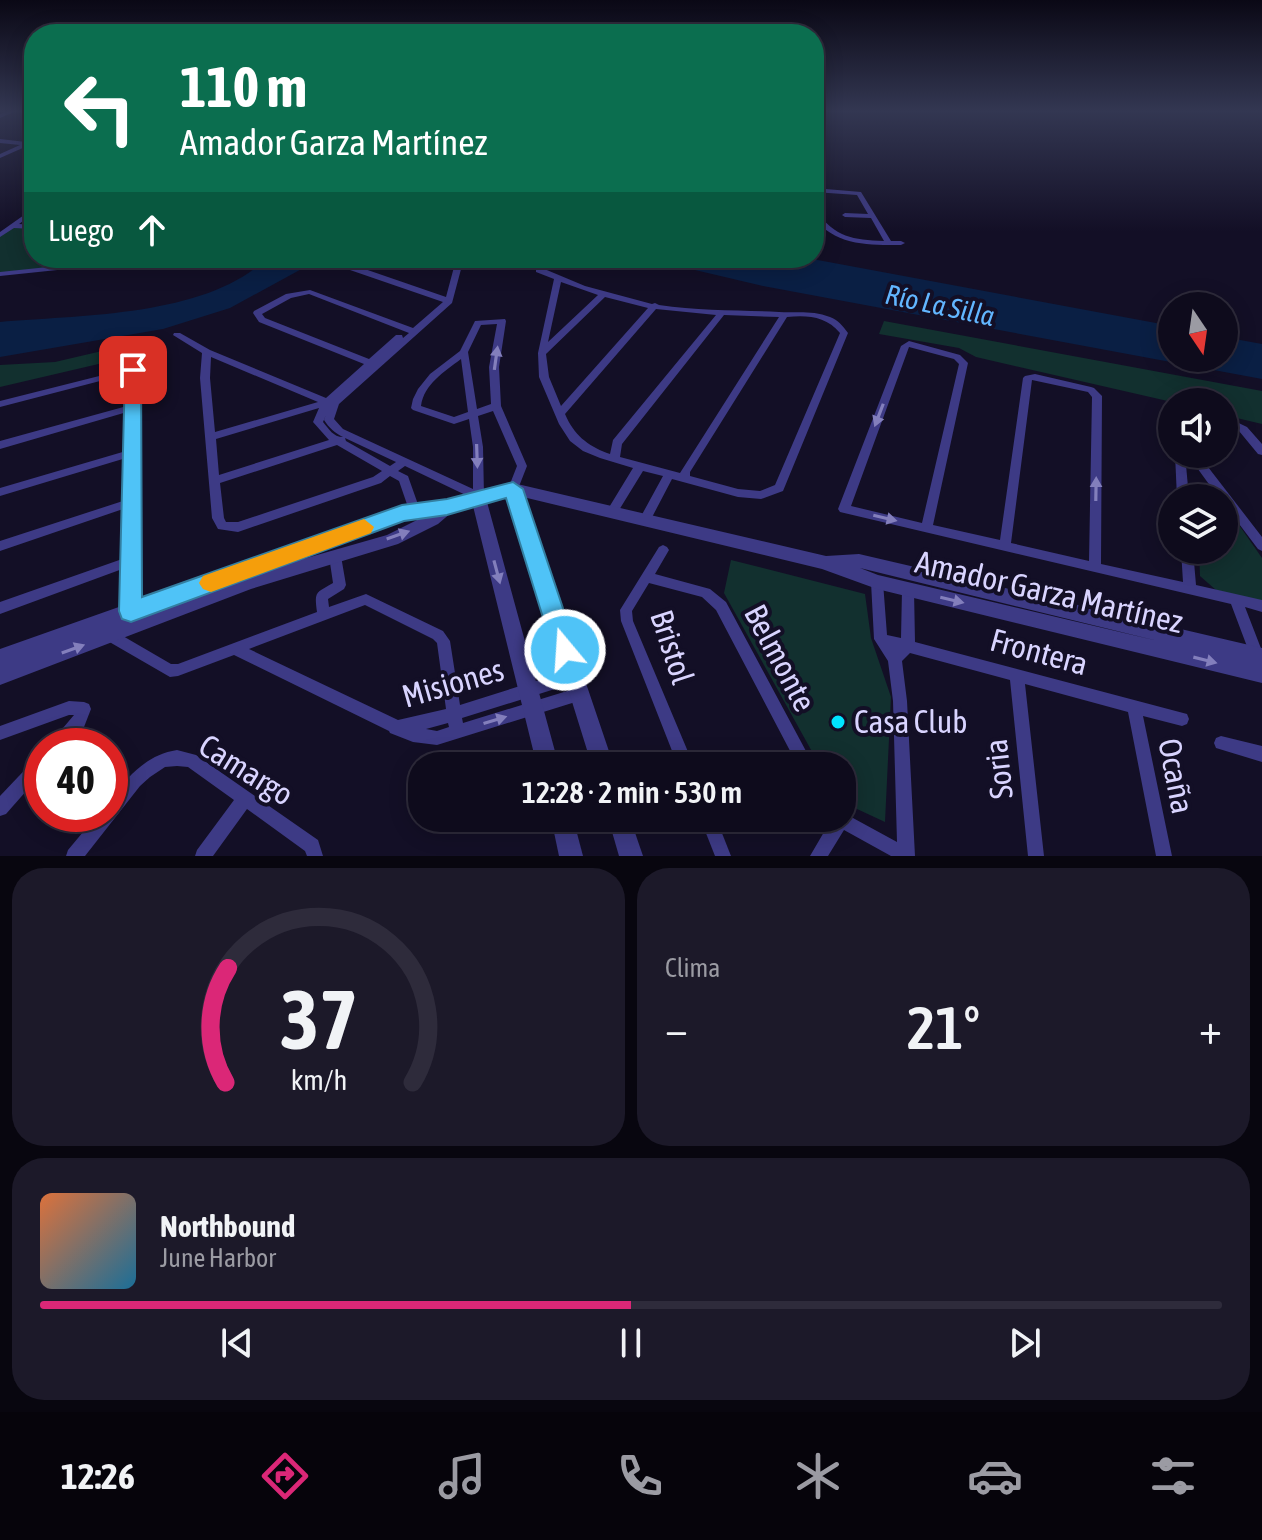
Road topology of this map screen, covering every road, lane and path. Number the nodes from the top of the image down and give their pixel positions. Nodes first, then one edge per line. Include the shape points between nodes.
1 (824, 190) edge
2 (845, 215) dead end
3 (872, 216) junction
4 (24, 218) edge
5 (13, 226) junction
6 (24, 227) edge
7 (824, 228) edge
8 (0, 235) edge
9 (889, 243) junction
10 (901, 243) dead end
11 (57, 268) edge
12 (353, 268) edge
13 (456, 268) edge
14 (539, 270) dead end
15 (0, 274) edge
16 (558, 279) junction
17 (604, 294) junction
18 (447, 299) junction
19 (655, 305) junction
20 (722, 313) junction
21 (784, 315) junction
22 (411, 331) junction
23 (177, 335) dead end
24 (132, 347) dead end
25 (207, 352) junction
26 (464, 352) junction
27 (542, 353) junction
28 (374, 365) junction
29 (133, 370) junction
30 (330, 403) junction
31 (0, 404) edge
32 (496, 406) junction
33 (134, 407) junction
34 (560, 414) junction
35 (472, 416) junction
36 (1238, 425) edge
37 (350, 436) junction
38 (211, 437) junction
39 (338, 441) junction
40 (0, 445) edge
41 (1262, 451) edge
42 (131, 453) junction
43 (614, 459) junction
44 (403, 462) junction
45 (639, 468) junction
46 (1203, 468) edge
47 (393, 470) junction
48 (669, 475) junction
49 (685, 478) junction
50 (216, 480) junction
51 (513, 489) junction
52 (0, 492) edge
53 (478, 496) junction
54 (129, 503) junction
55 (447, 507) junction
56 (414, 510) junction
57 (612, 512) junction
58 (645, 520) junction
59 (927, 528) junction
60 (0, 546) edge
61 (1005, 546) junction
62 (1262, 546) edge
63 (663, 550) dead end
64 (335, 556) junction
65 (130, 561) junction
66 (824, 562) junction
67 (1188, 564) edge
68 (1095, 567) junction
69 (646, 577) junction
70 (877, 582) junction
71 (1190, 589) junction
72 (908, 590) junction
73 (1235, 599) junction
74 (1262, 606) edge
75 (0, 608) edge
76 (131, 611) junction
77 (324, 613) junction
78 (111, 636) junction
79 (881, 639) junction
80 (908, 646) junction
81 (235, 649) junction
82 (0, 658) edge
83 (895, 659) junction
84 (1261, 664) edge
85 (0, 676) edge
86 (1017, 676) junction
87 (577, 685) junction
88 (531, 700) junction
89 (1134, 707) junction
90 (454, 713) junction
91 (1182, 719) dead end
92 (74, 728) edge
93 (393, 729) junction
94 (457, 732) junction
95 (0, 733) edge
96 (1221, 743) dead end
97 (544, 752) edge
98 (599, 752) edge
99 (680, 752) edge
100 (799, 752) edge
101 (1262, 754) edge
102 (24, 782) edge
103 (128, 790) edge
104 (245, 799) junction
105 (0, 808) edge
106 (856, 828) edge
107 (94, 832) edge
108 (565, 832) edge
109 (623, 832) edge
110 (714, 832) edge
111 (832, 832) edge
112 (74, 856) edge
113 (203, 856) edge
114 (315, 856) edge
115 (571, 856) edge
116 (631, 856) edge
117 (723, 856) edge
118 (818, 856) edge
119 (906, 856) edge
120 (1036, 856) edge
121 (1164, 856) edge

1 - 3 street via 857,191
2 - 3 street
3 - 9 street
4 - 5 street
5 - 6 street
5 - 8 street
7 - 9 street via 850,241
9 - 10 street
11 - 15 street
12 - 18 street
13 - 18 street
14 - 16 street
16 - 17 street
16 - 27 street
17 - 19 street
17 - 27 street
18 - 22 street
19 - 20 street
19 - 34 street
20 - 21 street
20 - 43 street via 617,443
21 - 49 street
21 - 49 street via 824,317 844,333 779,488 761,495
22 - 28 street
22 - 28 street via 310,292 289,296 257,313 262,320
23 - 25 street
24 - 29 street
25 - 30 street
25 - 38 street
32 -> 26 street via 494,367 502,321 478,323
26 - 35 street
26 - 35 street via 434,376 416,399 416,408 454,421
27 - 34 street via 546,385
28 - 30 street
29 - 31 street
29 - 33 street
30 - 37 street via 332,426
30 - 38 street
30 - 39 street via 318,422
32 - 35 street
32 - 51 street via 522,466
33 - 40 street
33 - 42 street
34 - 43 street via 571,438 584,450
35 -> 53 street
36 - 41 street
37 - 39 street
37 - 44 street
38 - 50 street
39 - 47 street
39 - 50 street
42 - 52 street
42 - 54 street
43 - 45 street
44 - 47 street
44 - 53 street
45 - 48 street
45 - 57 street
46 - 62 street
47 - 50 street via 232,528 219,523
47 - 56 street via 409,486
48 - 49 street
48 - 58 street
51 - 53 street, Amador Garza Martínez
51 - 57 street, Amador Garza Martínez
51 - 87 street
53 - 55 street, Amador Garza Martínez
53 -> 88 street
54 - 60 street
54 - 65 street
55 - 56 street
64 -> 55 street via 421,527
56 - 76 street
57 - 58 street, Amador Garza Martínez
58 - 66 street, Amador Garza Martínez
59 -> 59 street via 964,363 909,344 844,509
59 - 61 street
61 - 68 street
68 -> 61 street via 1095,393 1031,377
63 - 69 street, Bristol
64 - 77 street via 341,580 321,597
64 - 78 street
65 - 75 street
65 - 76 street
66 - 70 street, Amador Garza Martínez
66 - 84 street, Amador Garza Martínez via 859,561
67 - 71 street
68 - 71 street
69 - 99 street, Bristol via 626,610 627,621
69 - 100 street, Belmonte via 706,593 721,606
70 - 72 street, Amador Garza Martínez
70 - 79 street
71 - 73 street
72 - 80 street
72 -> 84 street, Amador Garza Martínez
73 - 74 street
73 - 84 street
76 - 82 street
77 - 81 street
77 - 90 street via 366,599 438,635
78 - 81 street via 170,671
85 -> 78 street
79 - 80 street, Frontera
79 - 83 street
80 - 83 street
80 - 86 street, Frontera
81 - 93 street, Misiones
83 - 119 street
86 - 89 street, Frontera
86 - 120 street, Soria
87 - 88 street, Misiones
87 - 98 street
88 - 90 street, Misiones
94 -> 88 street, Misiones
88 - 97 street
89 - 91 street, Frontera
89 - 121 street, Ocaña
90 - 93 street, Misiones
90 - 94 street
92 - 95 street via 84,709 69,708
93 - 94 street, Misiones via 437,738
96 - 101 street
102 - 105 street
103 - 104 street, Camargo via 141,774 167,758 191,760
104 - 113 street
104 - 114 street, Camargo via 312,846
106 - 119 street
107 - 112 street, Camargo
108 - 115 street
109 - 116 street
110 - 117 street
111 - 118 street

